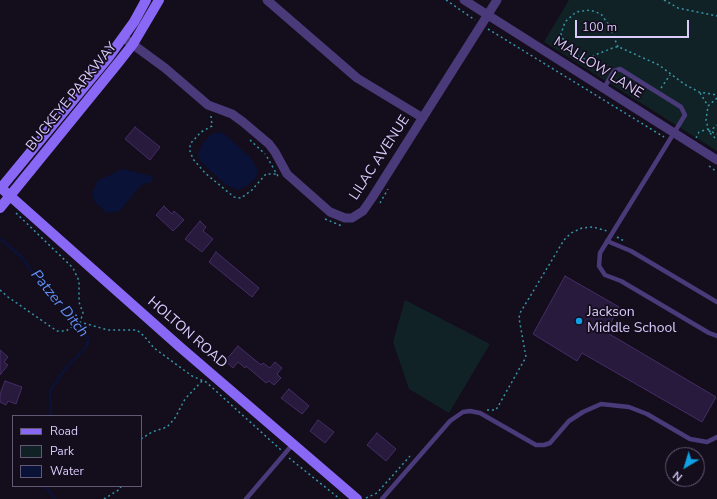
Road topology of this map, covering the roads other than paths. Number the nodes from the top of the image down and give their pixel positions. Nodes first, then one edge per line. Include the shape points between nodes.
1 (146, 0) edge
2 (159, 0) edge
3 (267, 0) edge
4 (464, 0) edge
5 (497, 0) edge
6 (487, 15) junction
7 (124, 38) junction
8 (133, 44) junction
9 (604, 88) junction
10 (423, 118) junction
11 (674, 132) junction
12 (717, 160) edge
13 (0, 188) edge
14 (12, 198) junction
15 (0, 208) edge
16 (607, 241) junction
17 (717, 302) edge
18 (717, 336) edge
19 (717, 437) edge
20 (293, 444) junction
21 (360, 498) edge
22 (246, 499) edge
23 (382, 499) edge

1 - 7 street, BUCKEYE PARKWAY
2 - 8 street, BUCKEYE PARKWAY
3 - 10 street via 357,78
4 - 6 street, MALLOW LANE
5 - 6 street, LILAC AVENUE
6 - 9 street, MALLOW LANE
6 - 10 street, LILAC AVENUE via 485,26
7 - 8 street, LILAC AVENUE
7 - 13 street, BUCKEYE PARKWAY
8 - 10 street, LILAC AVENUE via 208,105 232,114 243,122 269,144 282,168 292,179 330,212 345,218 352,218 363,211
8 - 14 street, BUCKEYE PARKWAY
9 - 11 street, MALLOW LANE
9 - 11 lane via 614,71 620,69 658,92 681,107 685,115
11 - 12 street, MALLOW LANE
11 - 16 lane
13 - 14 street, HOLTON ROAD
14 - 15 street, BUCKEYE PARKWAY
14 - 20 street, HOLTON ROAD
16 - 17 lane via 631,251
16 - 18 lane via 600,253 599,266 605,275 621,281
19 - 23 lane via 707,442 690,439 647,414 629,407 602,404 569,421 550,443 536,445 480,413 462,412 450,421
20 - 21 street, HOLTON ROAD
20 - 22 lane

